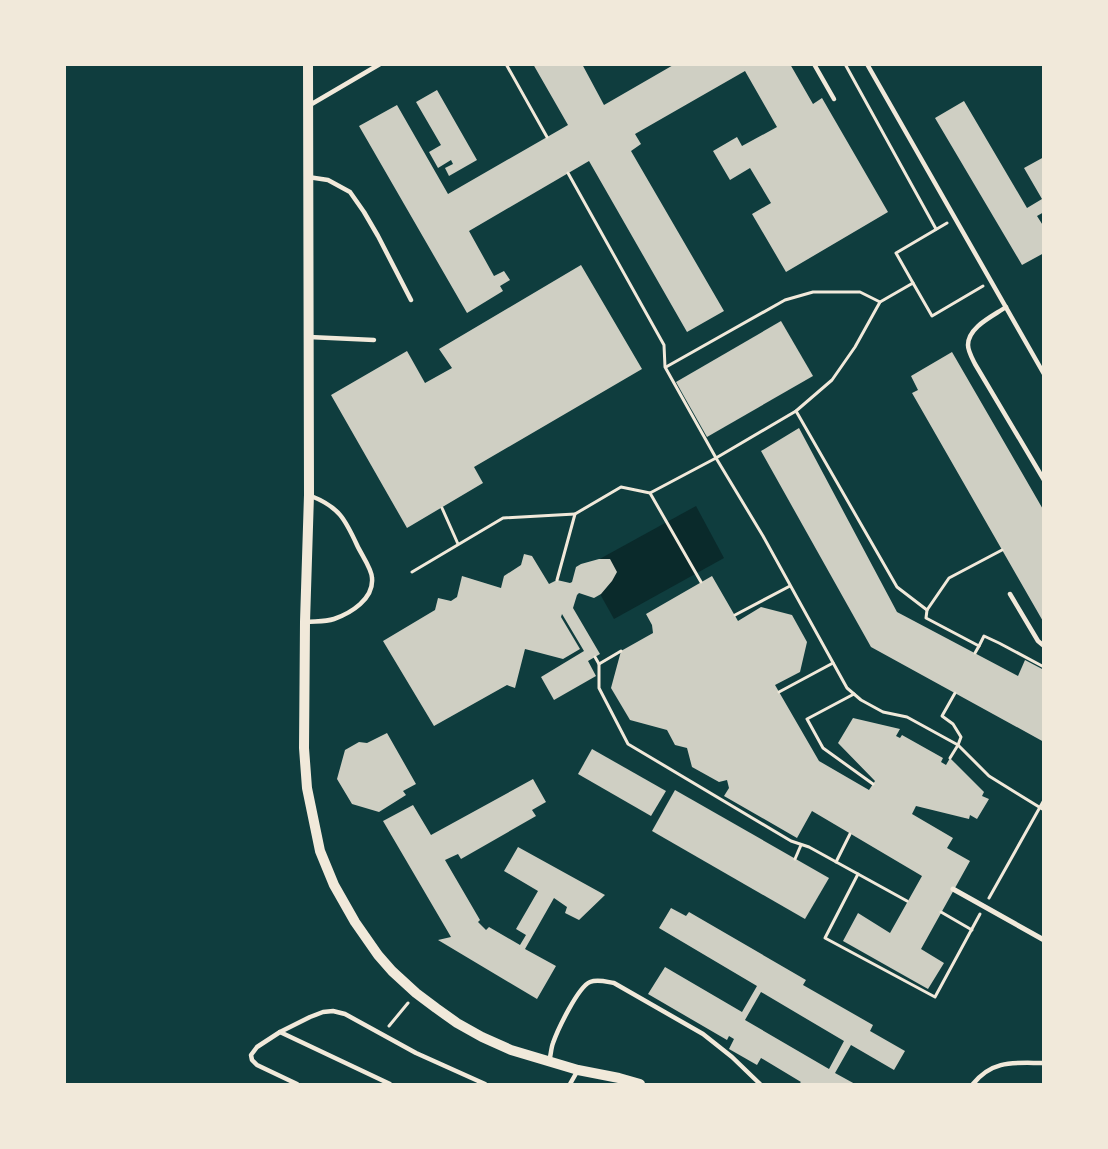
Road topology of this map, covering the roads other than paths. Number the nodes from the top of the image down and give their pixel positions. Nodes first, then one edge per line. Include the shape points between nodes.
1 (308, 64) edge
2 (380, 64) edge
3 (814, 64) edge
4 (867, 64) edge
5 (834, 99) dead end
6 (308, 106) junction
7 (308, 177) junction
8 (411, 300) dead end
9 (1006, 307) junction
10 (309, 338) junction
11 (374, 340) dead end
12 (1044, 356) edge
13 (1036, 360) junction
14 (1044, 374) edge
15 (1044, 480) edge
16 (309, 495) junction
17 (1010, 594) dead end
18 (304, 622) junction
19 (1044, 646) edge
20 (953, 890) dead end
21 (1044, 940) edge
22 (280, 1032) junction
23 (549, 1062) junction
24 (1044, 1063) edge
25 (578, 1070) junction
26 (297, 1084) edge
27 (390, 1084) edge
28 (485, 1084) edge
29 (570, 1084) edge
30 (640, 1084) edge
31 (760, 1084) edge
32 (973, 1084) edge

1 - 6 street
2 - 6 lane
3 - 5 lane
4 - 9 lane
6 - 7 street
7 - 8 lane via 328,180 350,192
7 - 10 street
9 - 13 lane
9 - 15 lane via 975,328 968,347
10 - 11 lane
10 - 16 street
12 - 13 lane
13 - 14 lane
16 - 18 street
16 - 18 lane via 326,502 342,516 372,576 372,588 353,610 332,620
17 - 19 lane
18 - 23 street via 307,788 320,851 334,885 378,955 416,993 482,1037
20 - 21 street
22 - 26 lane via 257,1047 252,1060
22 - 27 lane
22 - 28 lane via 322,1012 345,1014 416,1053
23 - 25 street
23 - 31 lane via 553,1043 575,998 590,982 600,980 614,983 703,1034
24 - 32 lane via 1001,1064
25 - 29 lane
25 - 30 street

